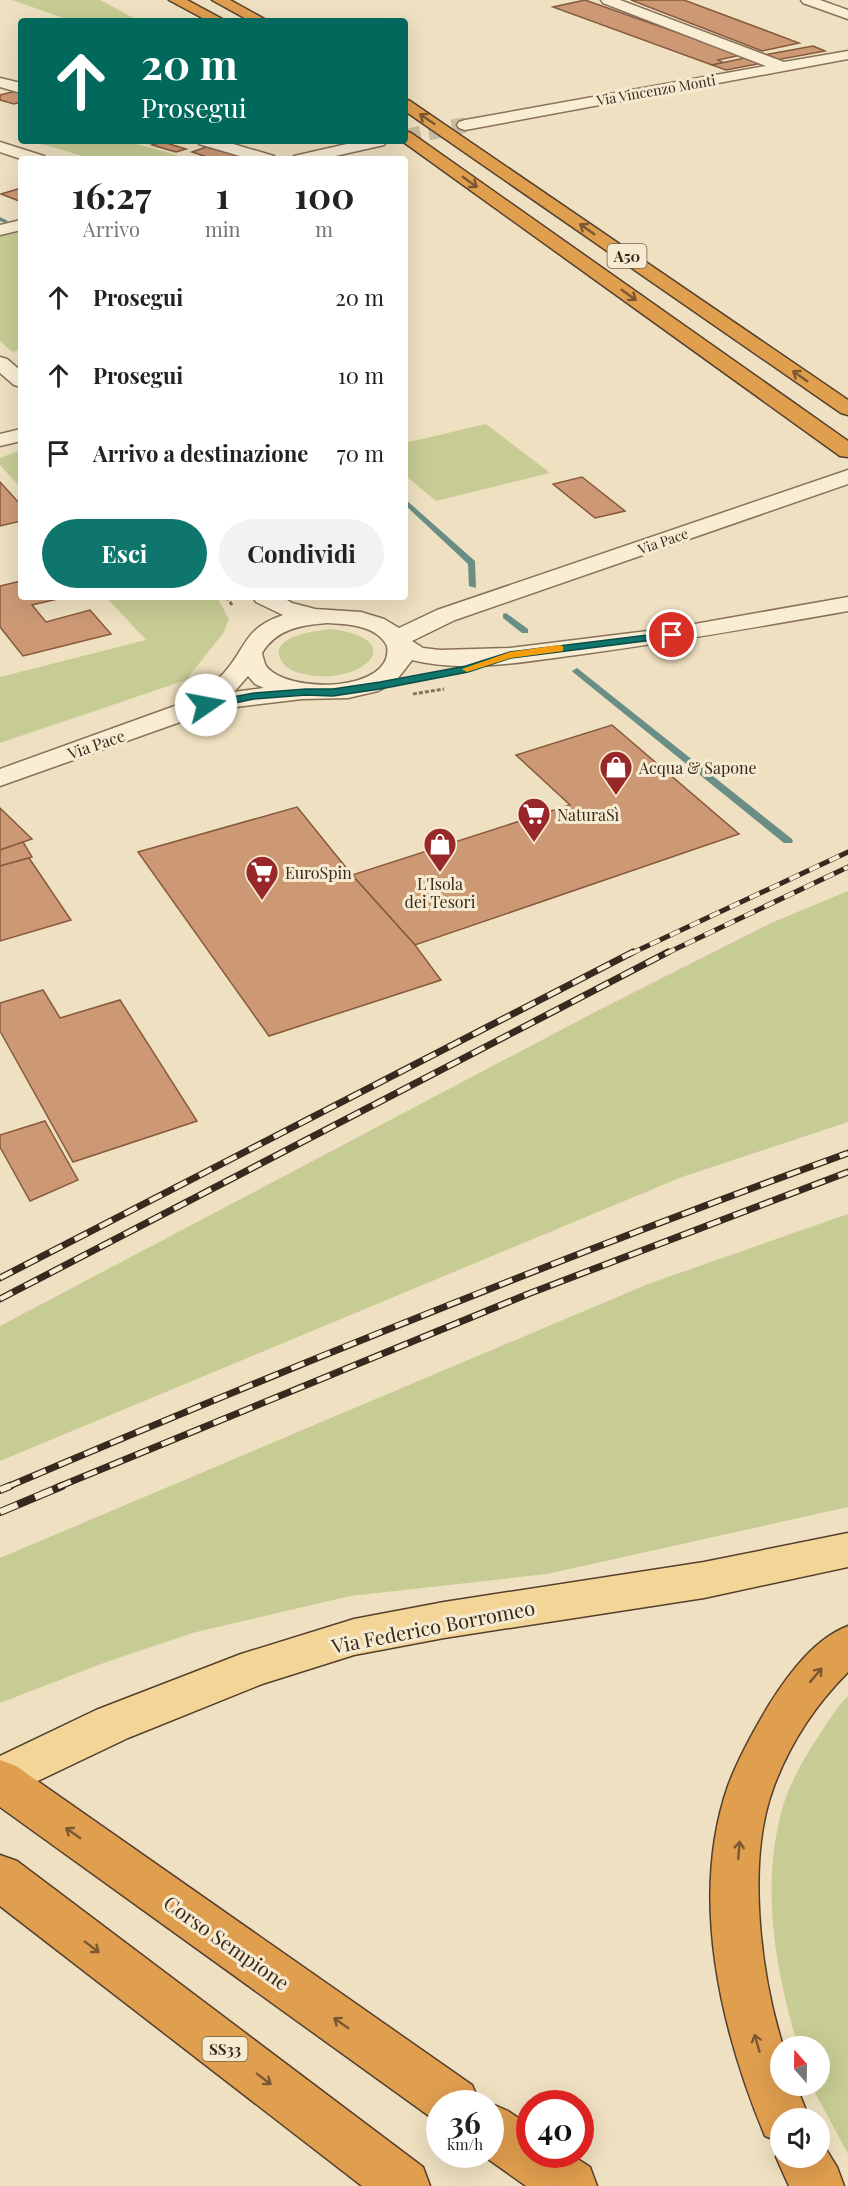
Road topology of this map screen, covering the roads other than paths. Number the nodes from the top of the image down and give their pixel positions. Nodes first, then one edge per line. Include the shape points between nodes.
1 (176, 0) edge
2 (219, 0) edge
3 (608, 0) edge
4 (808, 0) edge
5 (848, 15) edge
6 (213, 18) edge
7 (255, 18) edge
8 (848, 55) edge
9 (783, 67) junction
10 (0, 82) edge
11 (18, 87) edge
12 (408, 106) edge
13 (465, 125) tunnel mouth
14 (408, 138) edge
15 (216, 144) edge
16 (369, 144) edge
17 (0, 147) edge
18 (28, 156) edge
19 (258, 156) edge
20 (314, 156) edge
21 (18, 226) edge
22 (0, 230) edge
23 (0, 363) edge
24 (18, 378) edge
25 (848, 409) edge
26 (18, 436) edge
27 (0, 440) edge
28 (844, 448) edge
29 (848, 477) edge
30 (270, 600) edge
31 (246, 604) edge
32 (848, 604) edge
33 (789, 613) junction
34 (313, 616) junction
35 (347, 616) junction
36 (477, 622) junction
37 (267, 631) junction
38 (606, 640) junction
39 (399, 642) junction
40 (579, 645) junction
41 (250, 653) junction
42 (510, 656) junction
43 (358, 688) junction
44 (306, 692) junction
45 (192, 709) junction
46 (0, 778) edge
47 (848, 1550) edge
48 (848, 1645) edge
49 (12, 1773) edge
50 (0, 1877) edge
51 (436, 2090) edge
52 (779, 2108) edge
53 (504, 2139) edge
54 (808, 2168) edge
55 (404, 2186) edge
56 (571, 2186) edge
57 (818, 2186) edge

1 - 6 highway
2 - 7 highway
3 - 9 street
4 - 5 street
8 - 9 street, Via Vincenzo Monti
9 - 13 street, Via Vincenzo Monti
10 - 11 street
25 -> 12 highway, A50
14 -> 28 highway, A50
15 - 19 street
16 - 20 street
17 - 18 street
21 - 22 street
23 - 24 street
26 - 27 street
29 - 36 street, Via Pace via 501,597
30 - 34 street
31 - 37 street
32 - 33 street
33 - 38 street
33 - 40 street via 672,635
34 - 35 street
34 - 37 street
35 - 36 street
35 - 39 street via 377,625
36 - 38 street via 483,638 494,641 585,634
36 - 39 street via 425,624 407,632
37 - 41 street, Via Pace via 255,641
38 - 40 street
39 - 42 street via 416,654 440,658
39 - 43 street via 401,658 394,670 379,681
40 - 42 street
41 - 44 street via 253,666 264,678
41 - 45 street, Via Pace via 226,685
42 - 43 street via 417,679
43 - 44 street
44 - 45 street, Via Pace via 254,696
45 - 46 street, Via Pace
47 - 49 main road, Via Federico Borromeo via 704,1580 354,1637 246,1671 112,1724
52 -> 48 highway via 747,2010 737,1945 740,1839 750,1790 793,1703 821,1668
51 -> 49 highway, Corso Sempione via 121,1867
50 -> 55 highway, SS33
53 - 56 highway
54 - 57 highway

